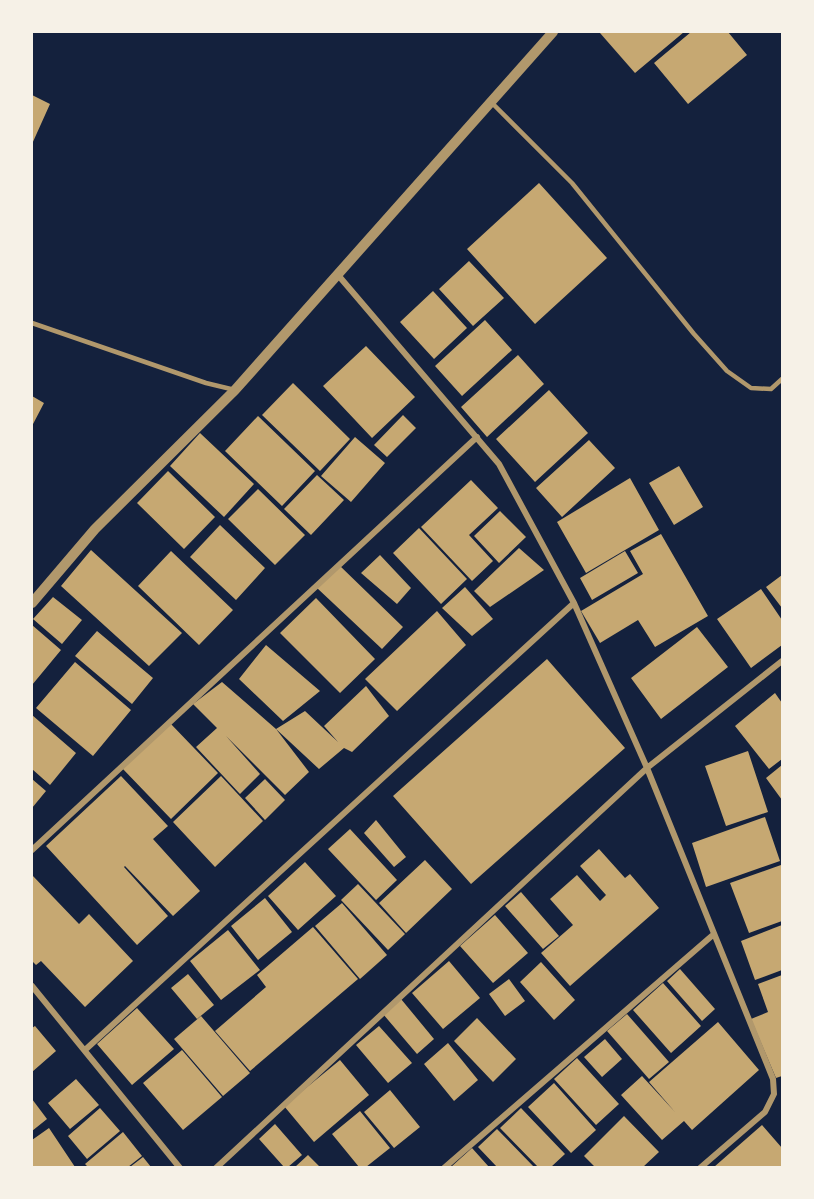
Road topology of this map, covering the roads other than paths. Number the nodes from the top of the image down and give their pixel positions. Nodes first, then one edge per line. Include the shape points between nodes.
1 (553, 32) edge
2 (491, 102) junction
3 (338, 275) junction
4 (32, 322) edge
5 (783, 380) edge
6 (235, 390) junction
7 (477, 437) junction
8 (32, 603) edge
9 (573, 603) junction
10 (783, 661) edge
11 (647, 768) junction
12 (32, 850) edge
13 (714, 934) junction
14 (32, 986) edge
15 (85, 1050) junction
16 (180, 1167) edge
17 (216, 1167) edge
18 (444, 1167) edge
19 (700, 1167) edge

1 - 2 street
2 - 3 street
2 - 5 lane via 572,183 727,371 751,388 771,388
3 - 6 street
3 - 7 street
4 - 6 lane
6 - 8 street via 95,530
7 - 9 street via 499,464
7 - 12 street
9 - 11 street
9 - 15 street
10 - 11 street
11 - 13 street
11 - 17 street
13 - 18 street
13 - 19 street via 773,1079 774,1094 765,1112
14 - 15 street
15 - 16 street

